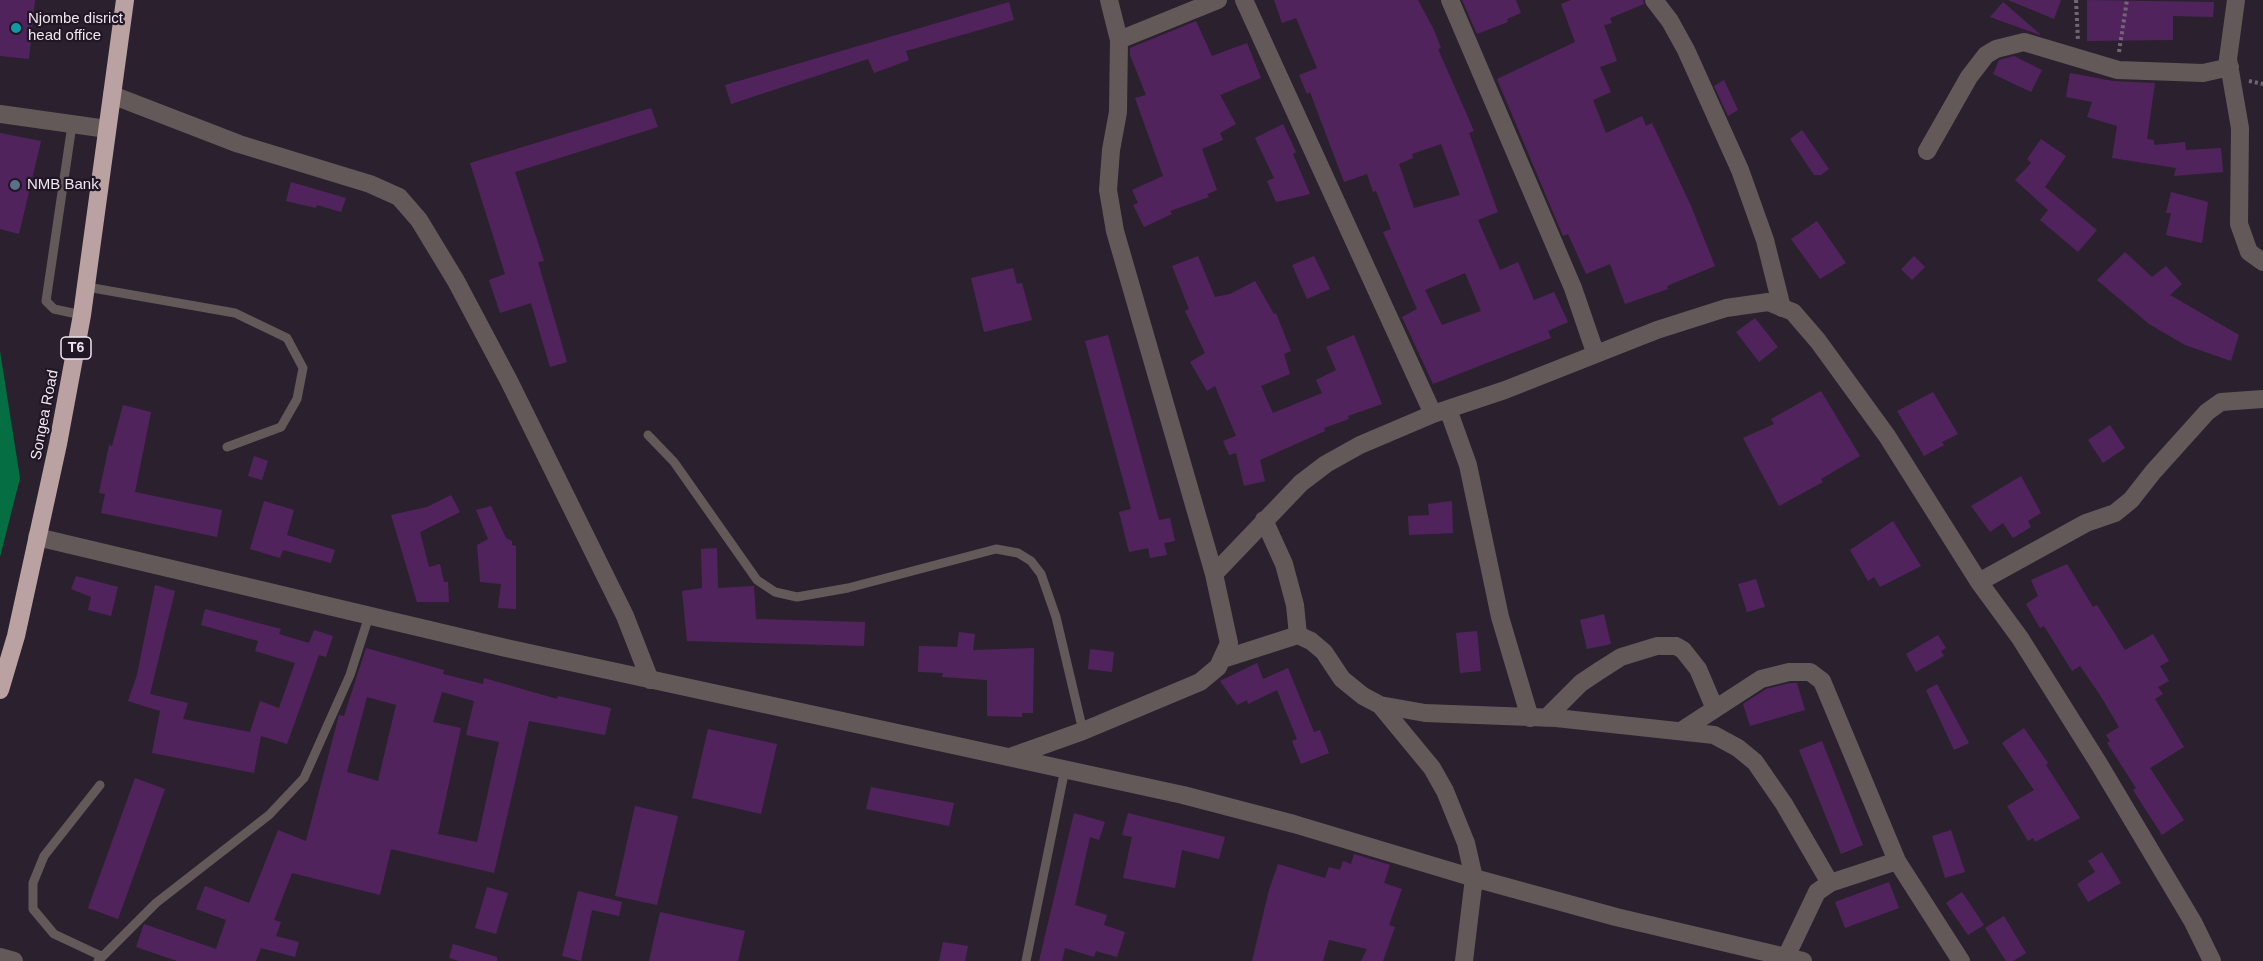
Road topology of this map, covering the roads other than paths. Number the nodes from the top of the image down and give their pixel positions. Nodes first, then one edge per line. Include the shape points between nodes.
1 (125, 0) edge
2 (1109, 0) edge
3 (1218, 0) edge
4 (1244, 0) edge
5 (1450, 0) edge
6 (1654, 0) edge
7 (2236, 0) edge
8 (1119, 39) junction
9 (2230, 67) junction
10 (112, 95) junction
11 (0, 114) edge
12 (72, 125) junction
13 (106, 129) junction
14 (1928, 151) dead end
15 (2263, 262) edge
16 (87, 286) junction
17 (1782, 308) junction
18 (82, 315) junction
19 (1595, 352) junction
20 (2263, 399) edge
21 (1440, 412) junction
22 (648, 435) dead end
23 (227, 447) dead end
24 (1264, 520) junction
25 (36, 537) junction
26 (1214, 574) junction
27 (1979, 582) junction
28 (369, 616) junction
29 (1298, 635) junction
30 (1223, 659) junction
31 (650, 680) junction
32 (0, 690) edge
33 (1380, 705) junction
34 (1715, 709) junction
35 (1538, 718) junction
36 (1083, 731) junction
37 (1681, 731) junction
38 (1007, 758) junction
39 (1065, 769) junction
40 (100, 785) dead end
41 (1897, 861) junction
42 (1474, 878) junction
43 (1830, 883) junction
44 (0, 957) edge
45 (99, 959) edge
46 (1794, 959) edge
47 (14, 961) edge
48 (1026, 961) edge
49 (1464, 961) edge
50 (1960, 961) edge
51 (2212, 961) edge

1 - 10 highway, Songea Road / T6
2 - 8 street
3 - 8 street
4 - 21 street
5 - 19 street via 1573,288
6 - 17 street via 1686,50 1740,170 1765,240
7 - 9 street
8 - 26 street via 1118,112 1108,190 1113,221
9 - 14 street via 2203,73 2112,69 2024,42 1996,49 1986,55 1969,77
9 - 15 street via 2240,128 2239,224 2249,252
10 - 13 highway, Songea Road / T6
10 - 31 street via 239,144 370,184 399,197 419,220 456,281 509,381 625,616
11 - 12 street
12 - 13 street
12 - 18 lane via 46,302 54,309
13 - 16 highway, Songea Road / T6
16 - 18 highway, Songea Road / T6
16 - 23 lane via 235,313 287,338 303,368 297,399 281,427
17 - 19 street via 1768,302 1726,308
17 - 27 street via 1793,312 1859,395
18 - 25 highway, Songea Road / T6
19 - 21 street
20 - 27 street via 2221,402 2207,412 2131,500 2115,513 2086,523
21 - 24 street via 1360,445 1326,464
21 - 35 street via 1468,465 1500,617
22 - 36 lane via 674,462 757,580 775,592 797,597 848,588 996,549 1018,553 1031,561 1041,574 1056,617
24 - 26 street
24 - 29 street via 1284,564 1296,605
25 - 28 street
25 - 32 highway, Songea Road / T6 via 16,636
26 - 30 street via 1228,628 1229,643
27 - 51 street via 2020,638 2099,764
28 - 31 street
28 - 45 lane via 350,675 304,778 268,816 156,903
29 - 30 street
29 - 33 street via 1324,652 1342,679
30 - 36 street via 1200,682
31 - 38 street
33 - 35 street via 1425,713
33 - 42 street via 1432,768 1445,791 1466,843
34 - 35 street via 1698,669 1683,650 1657,646 1621,657
34 - 37 street
34 - 41 street via 1761,679 1810,672 1822,681
35 - 37 street
36 - 38 street
37 - 43 street via 1714,735 1755,762
38 - 39 street
39 - 42 street via 1294,824
39 - 48 lane
40 - 45 lane via 44,856 33,883 33,909 54,934
41 - 43 street
41 - 50 street
42 - 46 street
42 - 49 street
43 - 46 street via 1817,892
44 - 47 street

